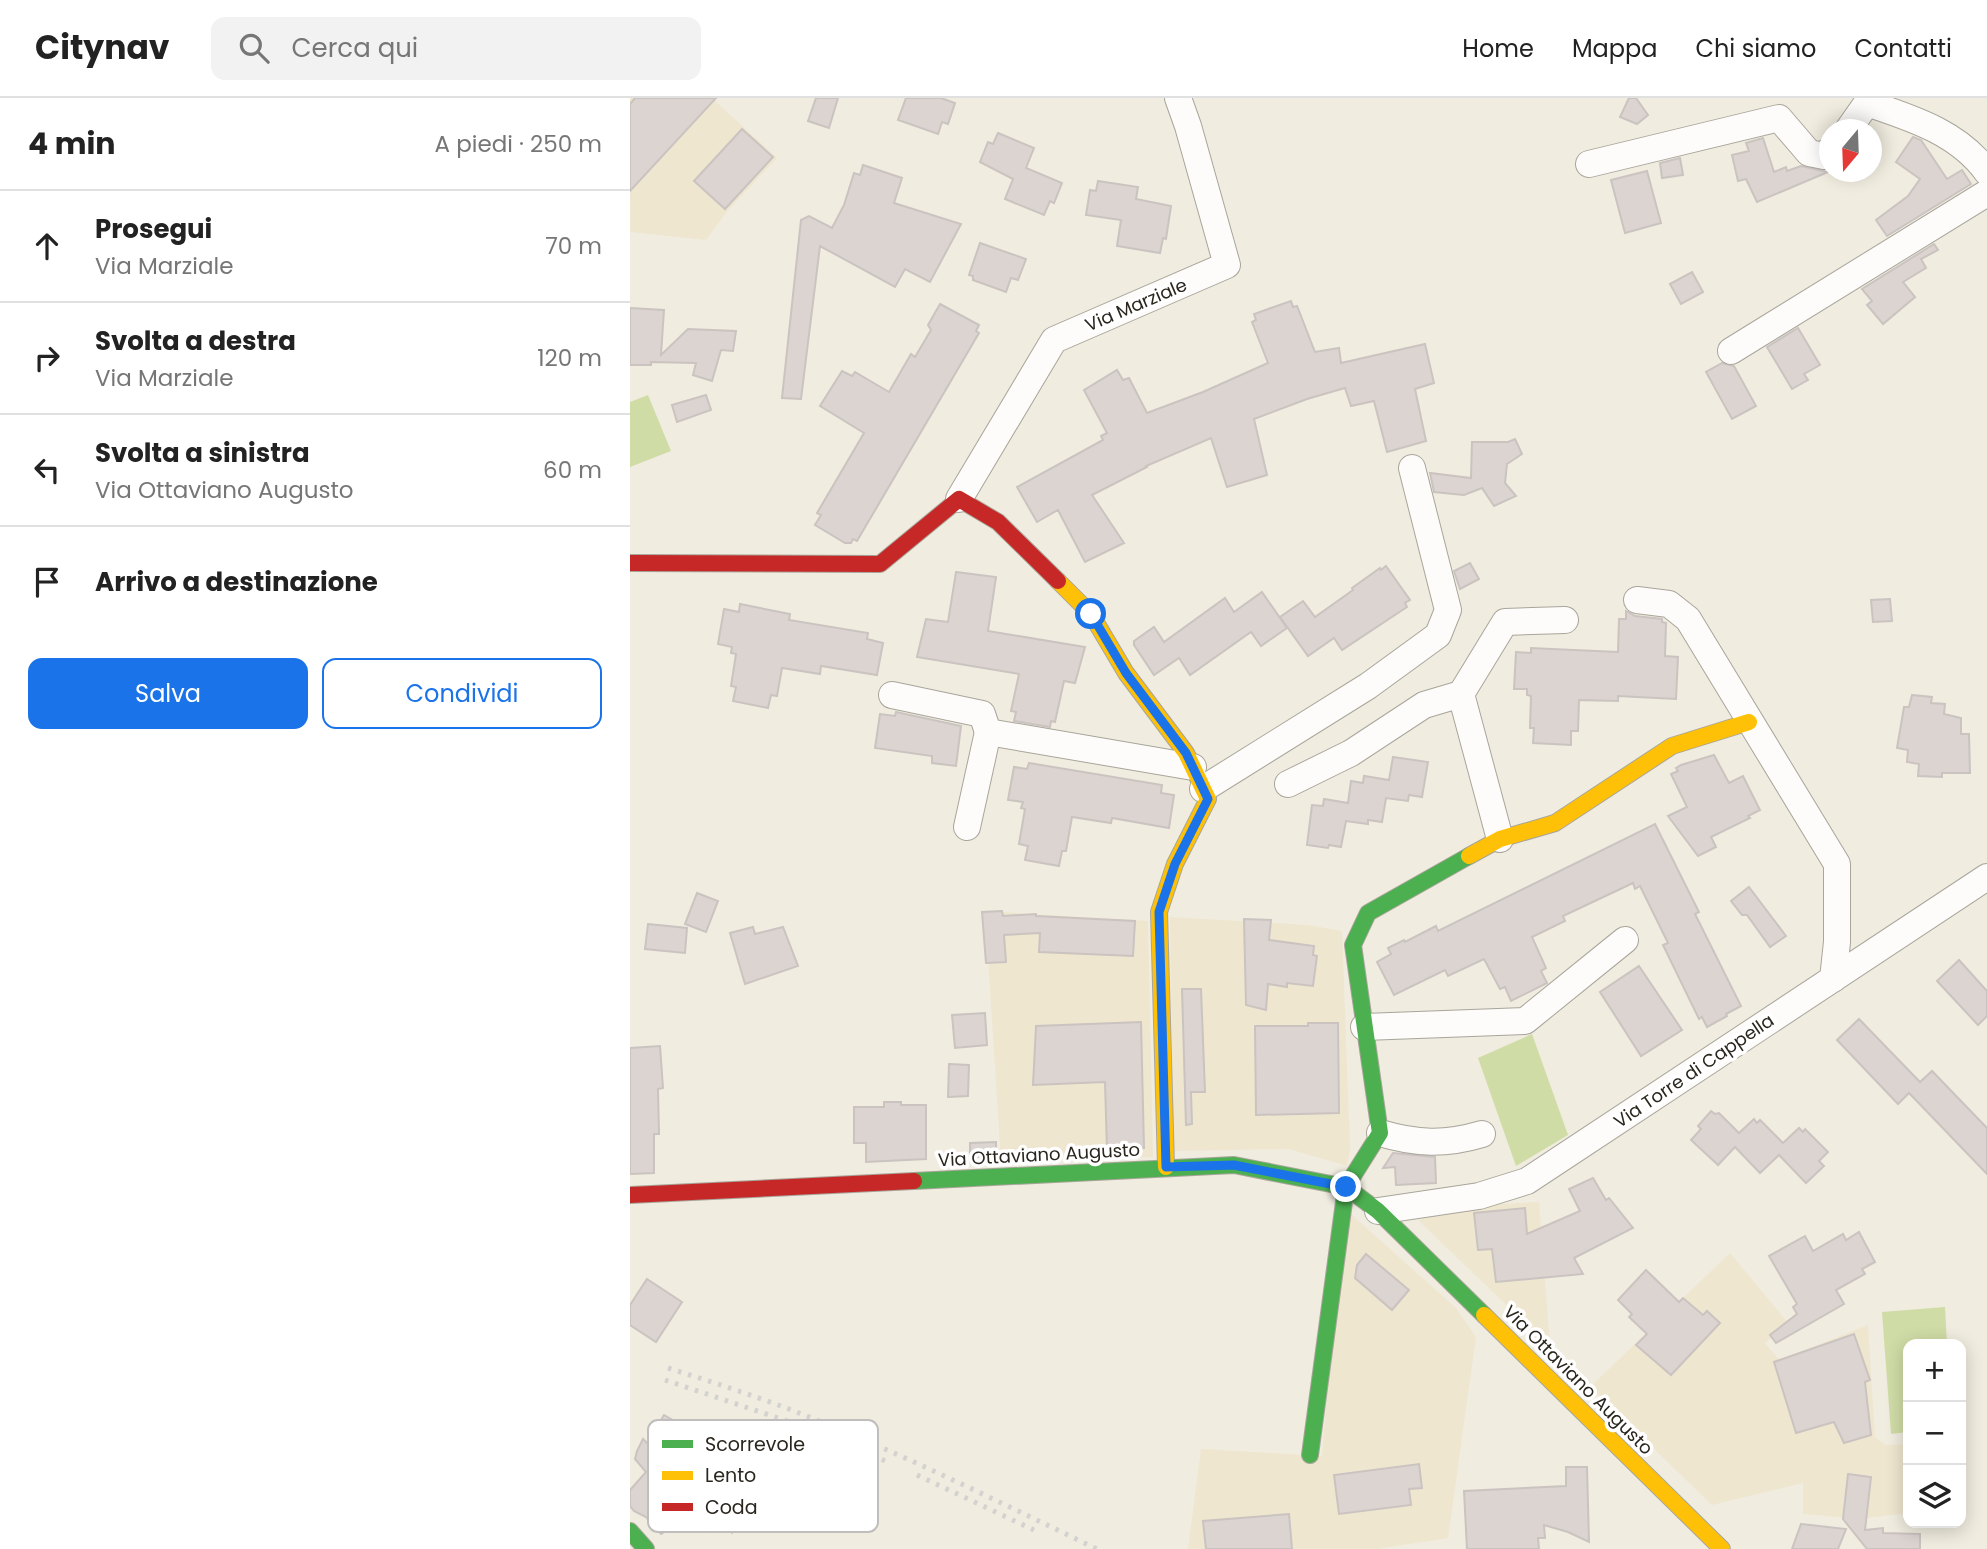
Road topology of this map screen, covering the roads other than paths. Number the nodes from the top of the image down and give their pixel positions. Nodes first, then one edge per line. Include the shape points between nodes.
1 (1178, 98) edge
2 (1867, 100) edge
3 (1855, 119) edge
4 (1819, 155) edge
5 (1589, 164) dead end
6 (1987, 172) edge
7 (1987, 193) edge
8 (1731, 351) dead end
9 (1412, 468) dead end
10 (959, 499) junction
11 (630, 564) edge
12 (1637, 600) dead end
13 (1564, 621) dead end
14 (1461, 694) junction
15 (892, 695) dead end
16 (1749, 722) junction
17 (988, 732) junction
18 (1198, 778) junction
19 (1288, 783) dead end
20 (967, 827) dead end
21 (1500, 839) junction
22 (1987, 877) edge
23 (1625, 940) dead end
24 (1833, 979) junction
25 (1364, 1027) junction
26 (1380, 1133) junction
27 (1482, 1134) dead end
28 (1166, 1167) junction
29 (1346, 1187) junction
30 (630, 1195) edge
31 (1378, 1211) junction
32 (1310, 1455) dead end
33 (630, 1531) edge
34 (646, 1549) edge
35 (1721, 1549) edge

1 - 10 street, Via Marziale via 1227,265 1054,340
2 - 3 street
2 - 6 street via 1928,124 1975,156
4 - 5 street via 1809,153 1779,118
7 - 8 street
9 - 18 street via 1448,610 1437,635 1368,686
10 - 11 street, Via Marziale via 880,564
10 - 18 street via 998,522 1091,614 1126,673 1186,753
12 - 16 street via 1669,604 1688,619
13 - 14 street via 1505,622
14 - 19 street via 1424,705 1351,752
14 - 21 street
15 - 17 street via 982,714
16 - 21 street via 1672,746 1555,823
16 - 24 street via 1837,864
17 - 18 street
17 - 20 street
18 - 28 street via 1208,799 1175,864 1159,912
21 - 25 street via 1368,913 1353,945
22 - 24 street, Via Torre di Cappella
23 - 25 street via 1525,1021
24 - 31 street, Via Torre di Cappella via 1527,1181 1479,1196
25 - 26 street
26 - 27 street via 1411,1142 1457,1141
26 - 29 street
28 - 29 street, Via Ottaviano Augusto via 1234,1165
28 - 30 street, Via Ottaviano Augusto
29 - 31 street, Via Ottaviano Augusto
29 - 32 street
31 - 35 street, Via Ottaviano Augusto
33 - 34 street

